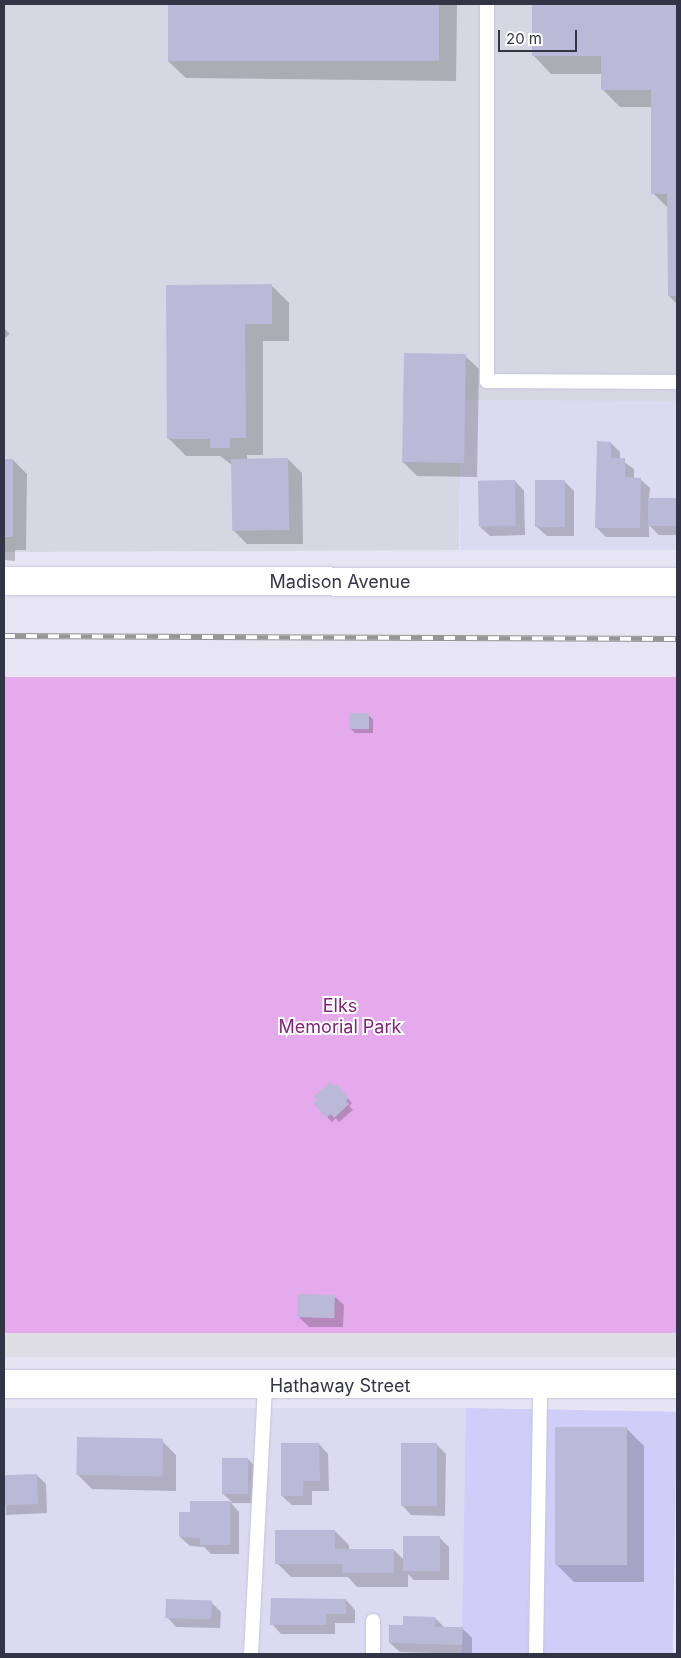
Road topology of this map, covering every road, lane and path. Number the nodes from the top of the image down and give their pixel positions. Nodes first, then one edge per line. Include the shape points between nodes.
1 (486, 4) edge
2 (677, 382) edge
3 (4, 581) edge
4 (677, 582) edge
5 (4, 1384) edge
6 (677, 1384) edge
7 (540, 1385) junction
8 (264, 1386) junction
9 (373, 1621) dead end
10 (251, 1654) edge
11 (373, 1654) edge
12 (536, 1654) edge

1 - 2 lane via 487,381
3 - 4 street, Madison Avenue
5 - 8 street, Hathaway Street
6 - 7 street, Hathaway Street
7 - 8 street, Hathaway Street
7 - 12 lane
8 - 10 lane
9 - 11 lane

